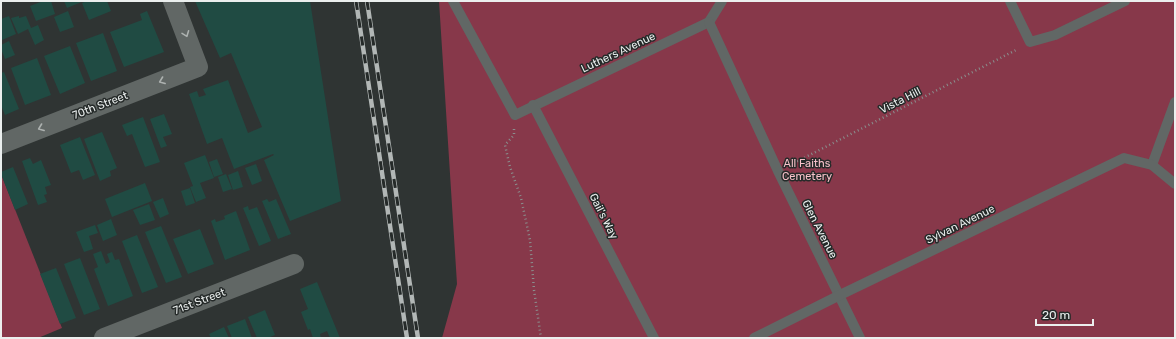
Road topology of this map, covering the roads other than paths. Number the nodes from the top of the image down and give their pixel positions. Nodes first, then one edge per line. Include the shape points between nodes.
1 (173, 1) edge
2 (453, 1) edge
3 (722, 1) edge
4 (1010, 1) edge
5 (1125, 1) edge
6 (709, 22) junction
7 (1175, 102) edge
8 (533, 105) junction
9 (1, 144) edge
10 (1152, 165) junction
11 (1175, 184) edge
12 (294, 264) dead end
13 (840, 294) junction
14 (104, 338) edge
15 (654, 338) edge
16 (754, 338) edge
17 (860, 338) edge

1 -> 9 street, 70th Street via 198,67
2 - 8 lane, Luthers Avenue via 515,115
3 - 6 lane
4 - 5 lane via 1030,42 1055,35
6 - 8 lane, Luthers Avenue
6 - 13 lane, Glen Avenue via 778,171
7 - 10 lane
8 - 15 lane, Gail's Way
10 - 11 lane, Sylvan Avenue
10 - 13 lane, Sylvan Avenue via 1124,158
12 - 14 street, 71st Street
13 - 16 lane, Sylvan Avenue
13 - 17 lane, Glen Avenue

